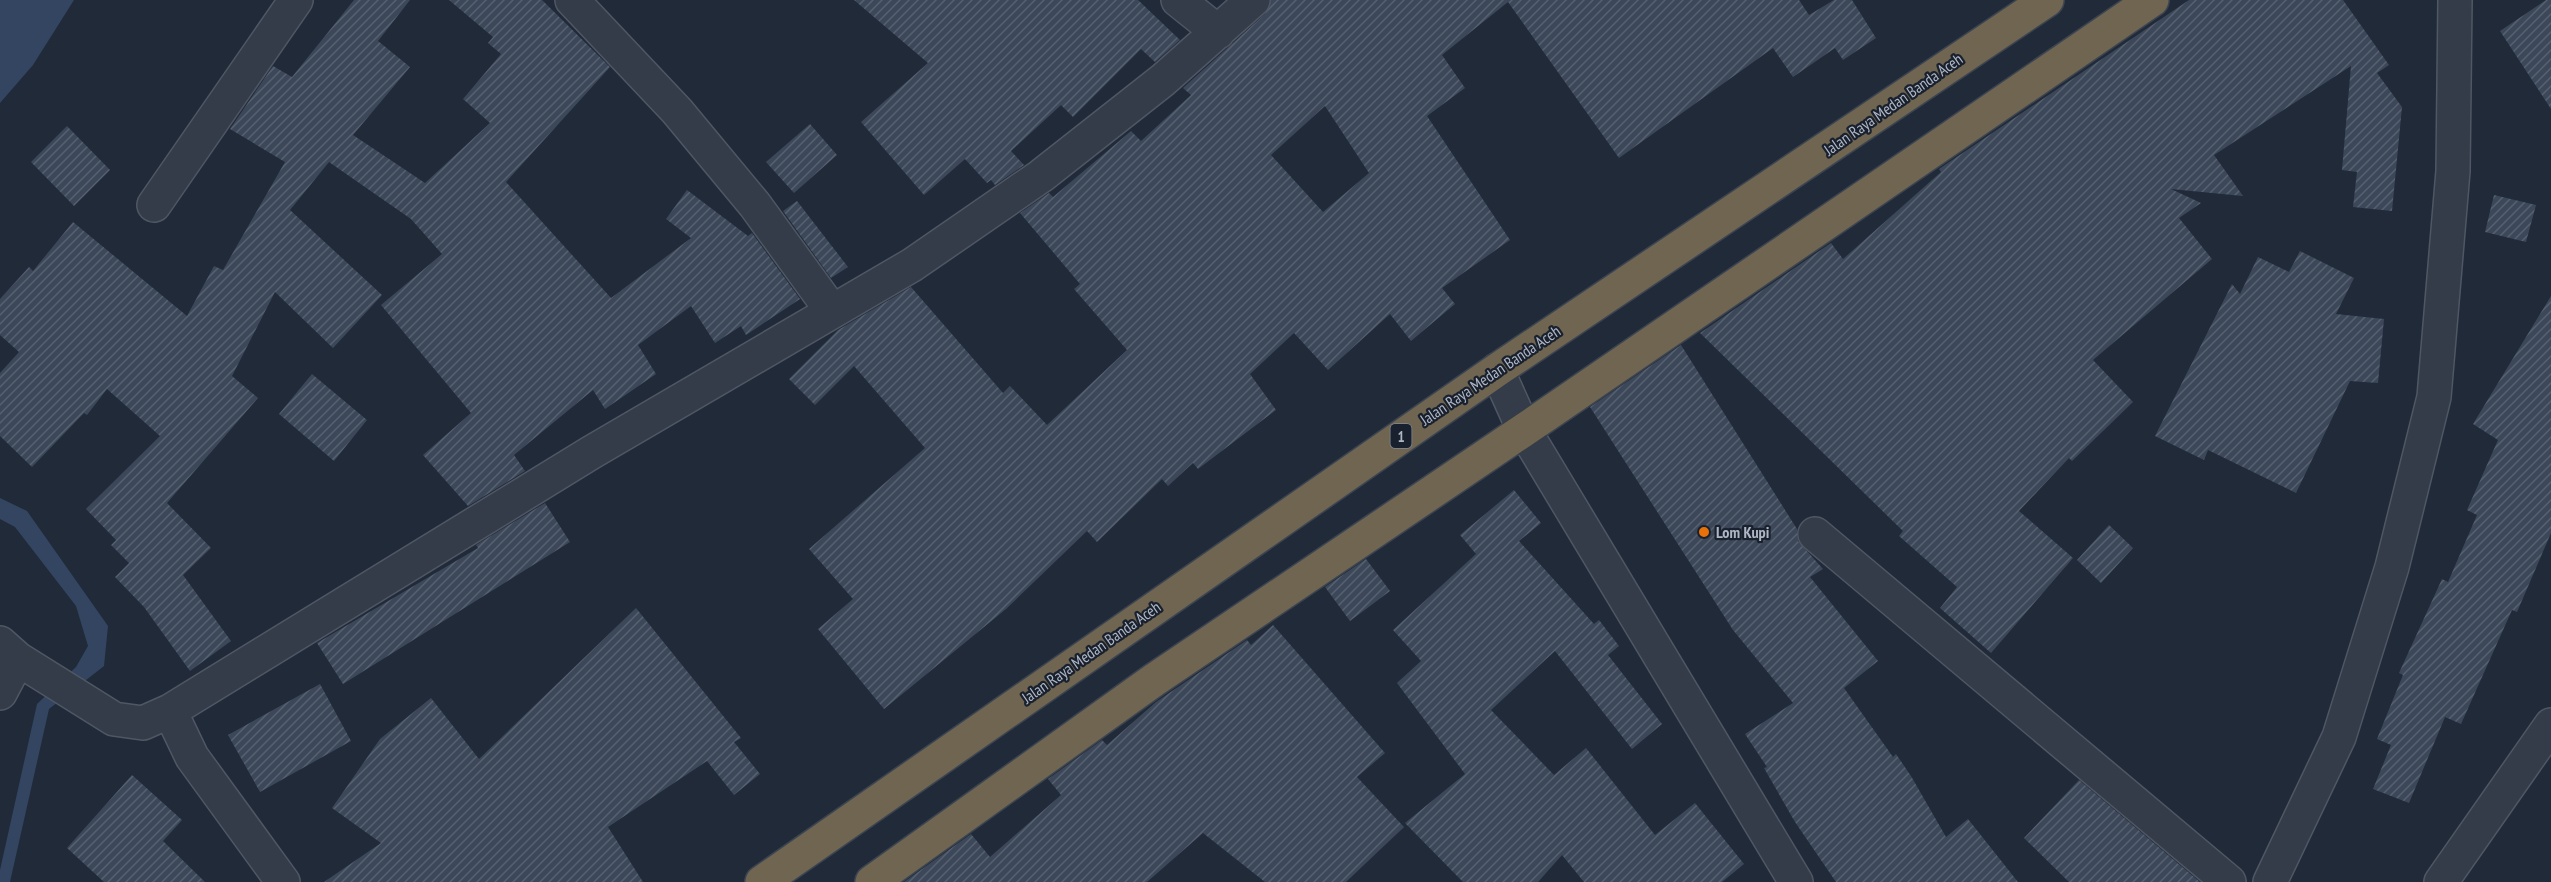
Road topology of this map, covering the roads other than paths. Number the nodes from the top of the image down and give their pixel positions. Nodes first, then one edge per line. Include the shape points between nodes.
1 (296, 0) edge
2 (572, 0) edge
3 (1178, 0) edge
4 (1253, 0) edge
5 (2047, 0) edge
6 (2152, 0) edge
7 (2455, 0) edge
8 (1218, 32) junction
9 (154, 205) dead end
10 (832, 311) junction
11 (1497, 370) junction
12 (1524, 430) junction
13 (1815, 534) dead end
14 (9, 651) edge
15 (0, 693) edge
16 (170, 711) junction
17 (2551, 724) edge
18 (283, 882) edge
19 (762, 882) edge
20 (872, 882) edge
21 (1796, 882) edge
22 (2229, 882) edge
23 (2270, 882) edge
24 (2441, 882) edge

1 - 9 street
2 - 10 street via 677,111 754,205
3 - 8 street
4 - 8 street
5 - 11 highway, Jalan Raya Medan Banda Aceh / 1
6 - 12 highway
7 - 23 street via 2453,171 2434,397 2392,567 2339,737
8 - 10 street via 1154,87 985,216 912,265
10 - 16 street via 592,452
11 - 12 street
11 - 19 highway, Jalan Raya Medan Banda Aceh / 1
12 - 20 highway via 1154,680
12 - 21 street
13 - 22 street
14 - 15 street
14 - 16 street via 114,719 143,723
16 - 18 street via 192,757
17 - 24 street

